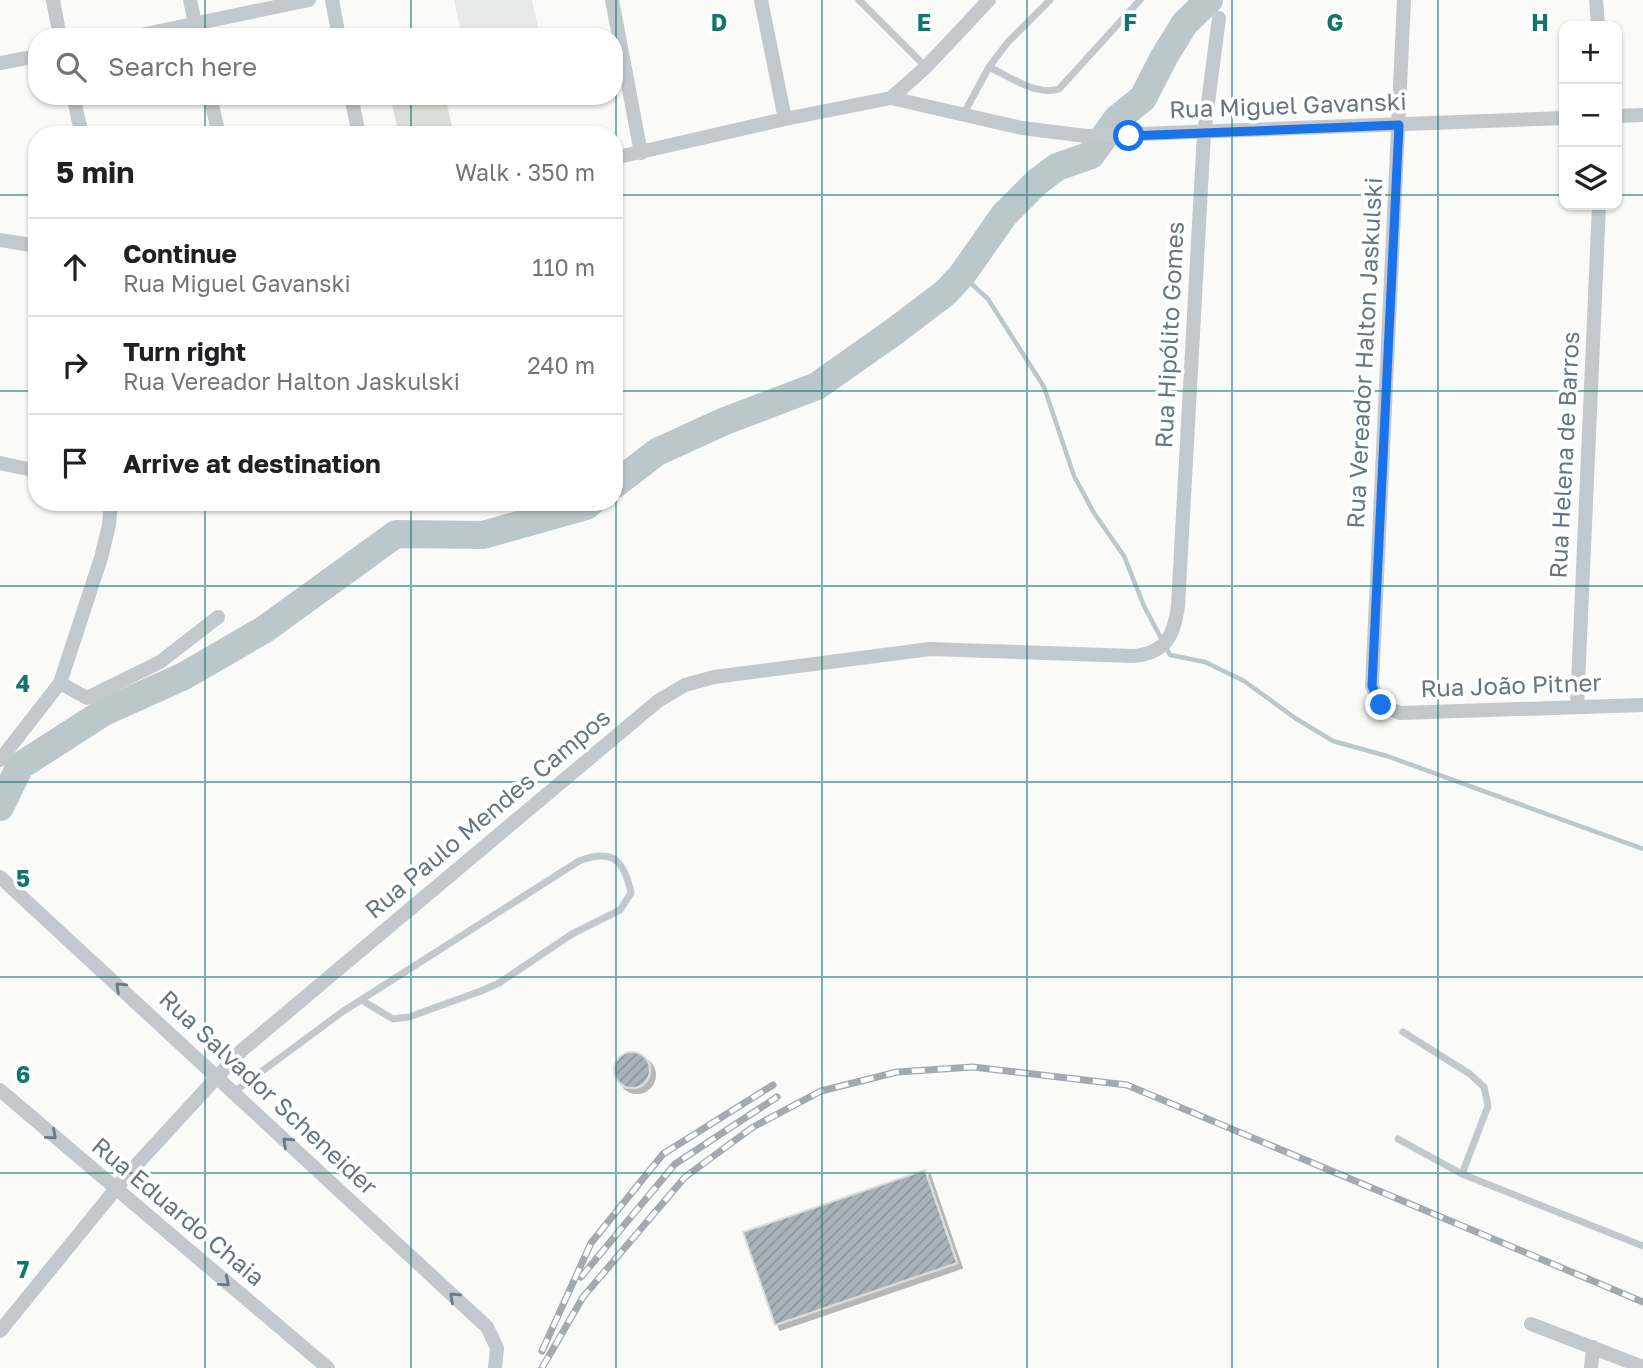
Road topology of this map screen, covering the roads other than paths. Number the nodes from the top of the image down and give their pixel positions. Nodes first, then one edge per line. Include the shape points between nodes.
1 (53, 0) edge
2 (190, 0) edge
3 (309, 0) edge
4 (332, 0) edge
5 (612, 0) edge
6 (761, 0) edge
7 (859, 0) edge
8 (989, 0) edge
9 (1050, 0) edge
10 (1140, 0) edge
11 (1404, 0) edge
12 (1596, 0) edge
13 (1219, 18) dead end
14 (1598, 21) edge
15 (58, 28) edge
16 (196, 28) edge
17 (204, 28) edge
18 (337, 28) edge
19 (617, 28) edge
20 (28, 58) edge
21 (623, 58) edge
22 (0, 63) edge
23 (926, 67) junction
24 (989, 67) junction
25 (891, 98) junction
26 (76, 105) edge
27 (213, 105) edge
28 (353, 105) edge
29 (1643, 115) edge
30 (962, 116) junction
31 (1622, 116) edge
32 (785, 118) junction
33 (1559, 118) edge
34 (1399, 125) junction
35 (80, 126) edge
36 (217, 126) edge
37 (357, 126) edge
38 (1204, 133) junction
39 (641, 153) junction
40 (623, 156) edge
41 (1599, 210) edge
42 (0, 240) edge
43 (28, 245) edge
44 (0, 463) edge
45 (28, 469) edge
46 (110, 511) edge
47 (218, 617) dead end
48 (1158, 650) joint
49 (60, 683) junction
50 (1381, 705) joint
51 (1643, 705) edge
52 (1577, 707) junction
53 (0, 760) edge
54 (0, 877) edge
55 (363, 1001) junction
56 (1403, 1032) dead end
57 (217, 1077) junction
58 (0, 1090) edge
59 (233, 1092) junction
60 (1398, 1139) dead end
61 (1462, 1174) junction
62 (115, 1189) junction
63 (1643, 1246) edge
64 (1531, 1324) dead end
65 (0, 1331) edge
66 (1593, 1347) junction
67 (1643, 1367) edge
68 (328, 1368) edge
69 (495, 1368) edge
70 (1591, 1368) edge

1 - 15 street
2 - 16 street
3 - 17 street
4 - 18 street
5 - 19 street
6 - 32 street
7 - 23 lane
8 - 23 street
9 - 24 lane
10 - 24 lane via 1059,89 1039,90
11 - 34 street, Rua Vereador Halton Jaskulski
12 - 14 street
13 - 38 street, Rua Hipólito Gomes
20 - 22 street
21 - 39 street
23 - 25 street
24 - 30 lane
25 - 30 street, Rua Miguel Gavanski
25 - 32 street
26 - 35 street
27 - 36 street
28 - 37 street
29 - 31 street
30 - 38 street, Rua Miguel Gavanski via 1086,136
32 - 39 street
33 - 34 street, Rua Miguel Gavanski
34 - 38 street, Rua Miguel Gavanski
34 - 50 street, Rua Vereador Halton Jaskulski via 1372,686
38 - 48 street, Rua Hipólito Gomes via 1178,606 1170,639
39 - 40 street
41 - 52 street, Rua Helena de Barros
42 - 43 street
44 - 45 street
46 - 49 street via 101,558
47 - 49 street via 160,662 87,698
48 - 57 street, Rua Paulo Mendes Campos via 1133,656 930,649 714,677 685,685 658,701 242,1051
49 - 53 street
50 - 52 street, Rua João Pitner via 1400,713
51 - 52 street, Rua João Pitner
57 -> 54 street, Rua Salvador Scheneider
55 - 55 lane via 579,861 596,855 612,858 626,871 631,893 620,910 572,934 499,983 409,1017 393,1019
55 - 59 lane
56 - 61 lane via 1484,1087 1488,1106
57 - 59 street, Rua Salvador Scheneider
57 - 62 street, Rua Paulo Mendes Campos
58 -> 62 street, Rua Eduardo Chaia
69 -> 59 street, Rua Salvador Scheneider via 497,1348 487,1327
60 - 61 lane
61 - 63 lane
62 - 65 street, Rua Paulo Mendes Campos
62 -> 68 street, Rua Eduardo Chaia
64 - 66 street
66 - 67 street
66 - 70 street

